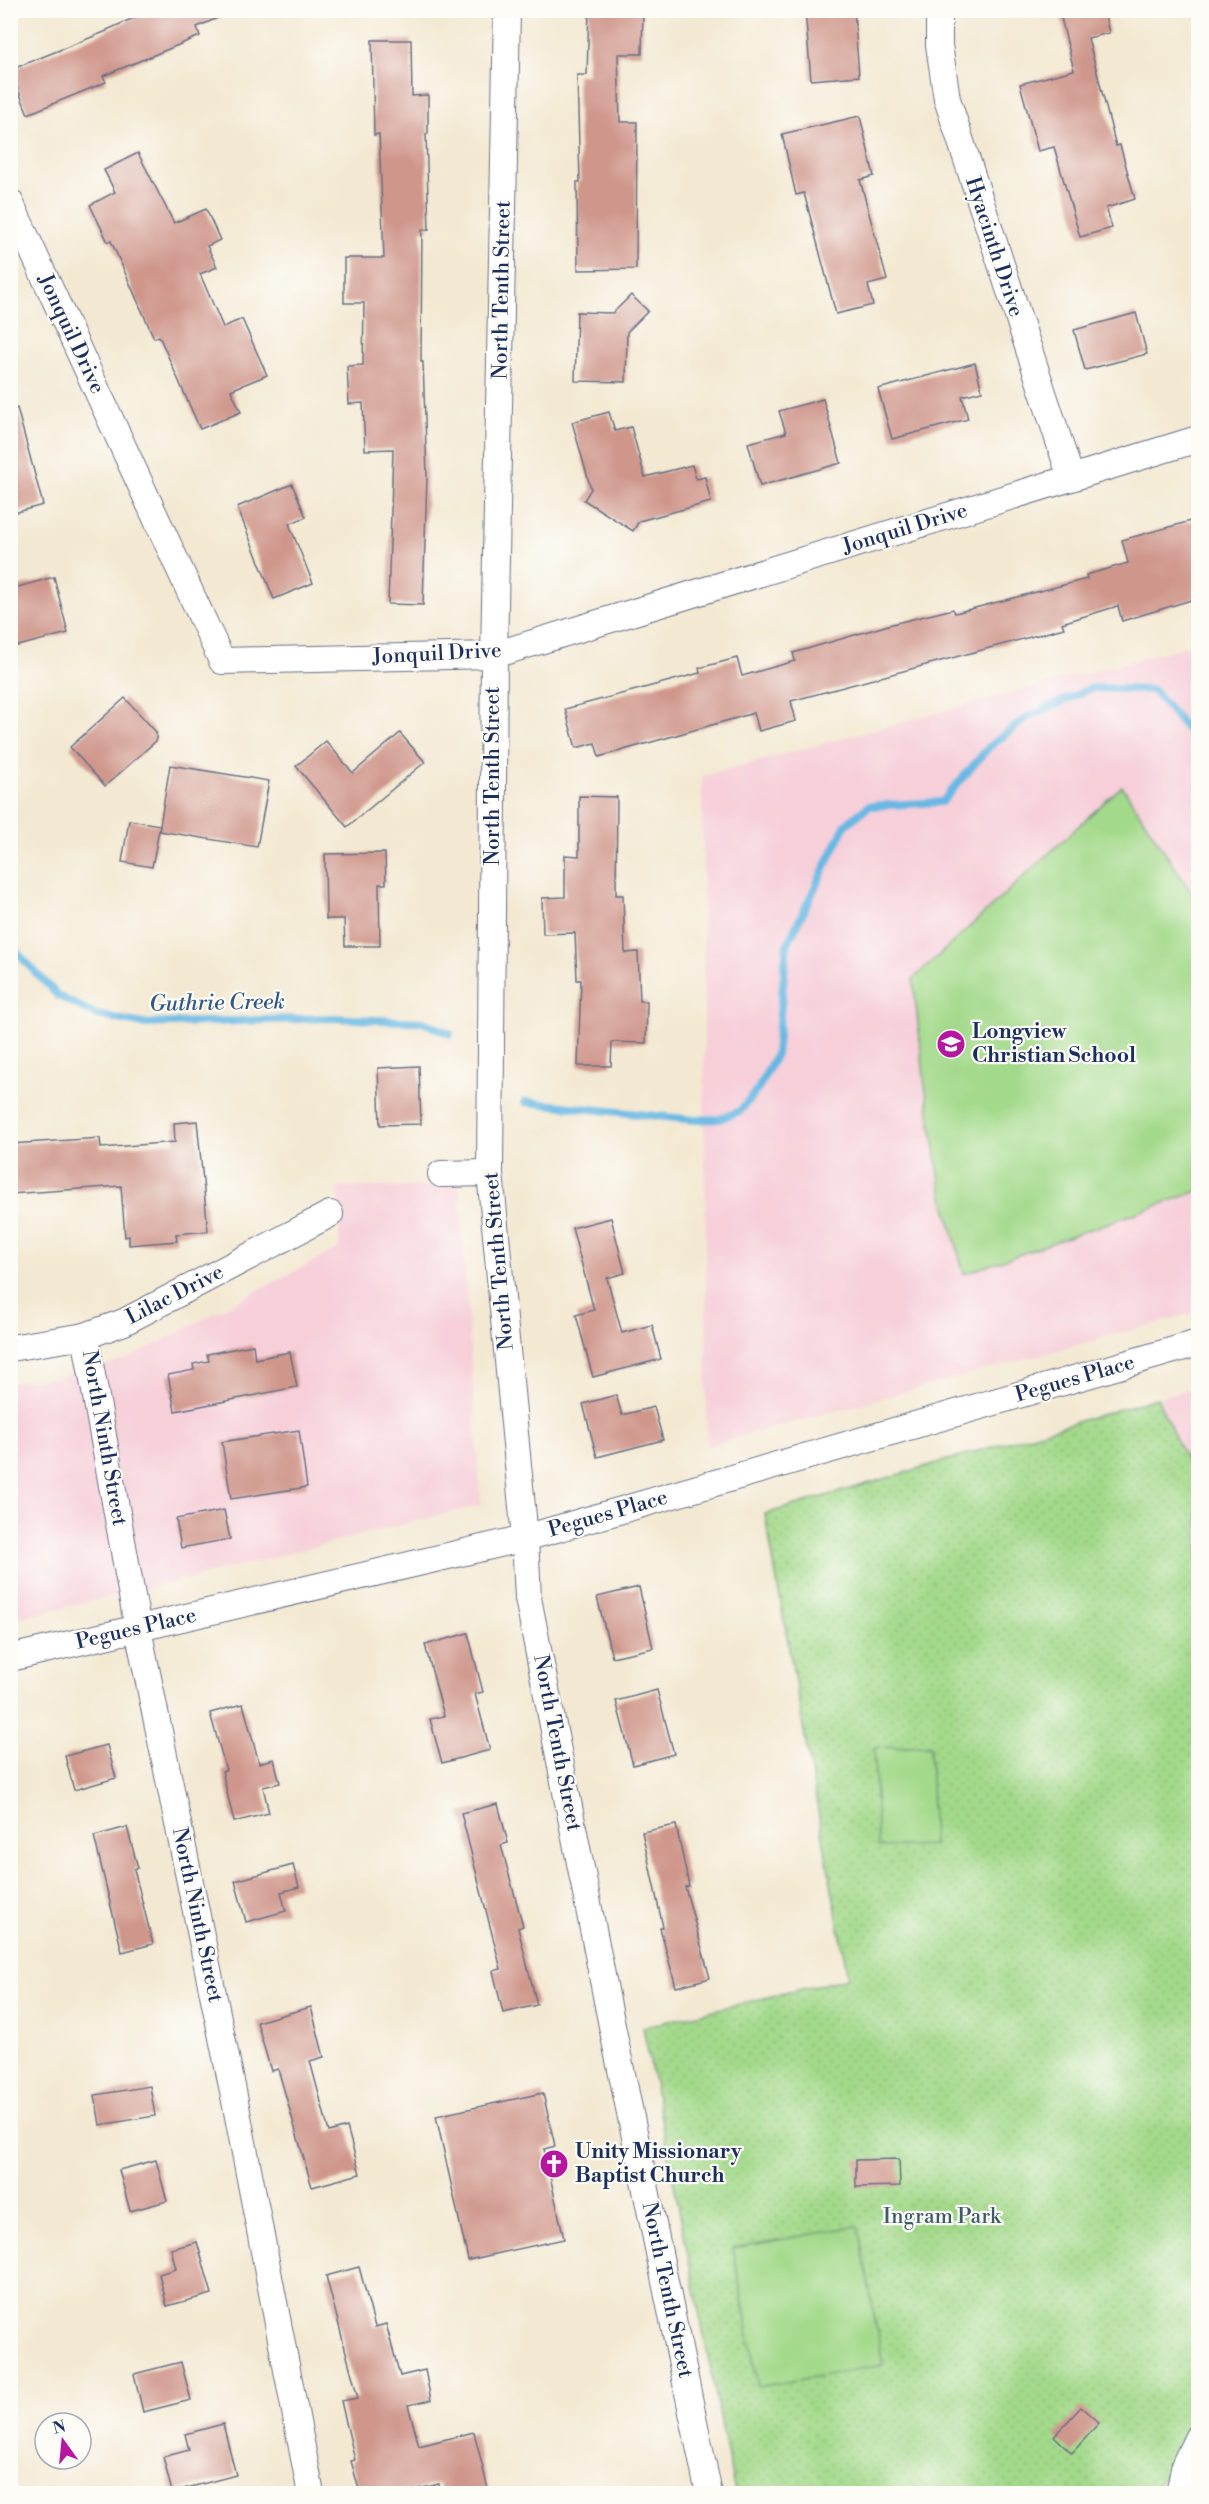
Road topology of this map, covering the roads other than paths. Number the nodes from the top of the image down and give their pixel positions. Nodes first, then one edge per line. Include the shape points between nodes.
1 (507, 10) edge
2 (939, 10) edge
3 (10, 202) edge
4 (1198, 439) edge
5 (1071, 478) junction
6 (494, 656) junction
7 (490, 1173) junction
8 (441, 1174) dead end
9 (330, 1214) dead end
10 (85, 1336) junction
11 (1198, 1343) edge
12 (10, 1348) edge
13 (525, 1538) junction
14 (138, 1629) junction
15 (10, 1658) edge
16 (1198, 2437) edge
17 (311, 2493) edge
18 (709, 2493) edge
19 (1179, 2493) edge

1 - 6 street, North Tenth Street
2 - 5 street, Hyacinth Drive via 946,99
3 - 6 street, Jonquil Drive via 222,661
4 - 5 street, Jonquil Drive
5 - 6 street, Jonquil Drive
6 - 7 street, North Tenth Street
7 - 8 street
7 - 13 street, North Tenth Street
9 - 10 street, Lilac Drive via 124,1322
10 - 12 street, Lilac Drive
10 - 14 street, North Ninth Street
11 - 13 street, Pegues Place
13 - 14 street, Pegues Place
13 - 18 street, North Tenth Street via 528,1598
14 - 15 street, Pegues Place
14 - 17 street, North Ninth Street
16 - 19 street via 1185,2464

